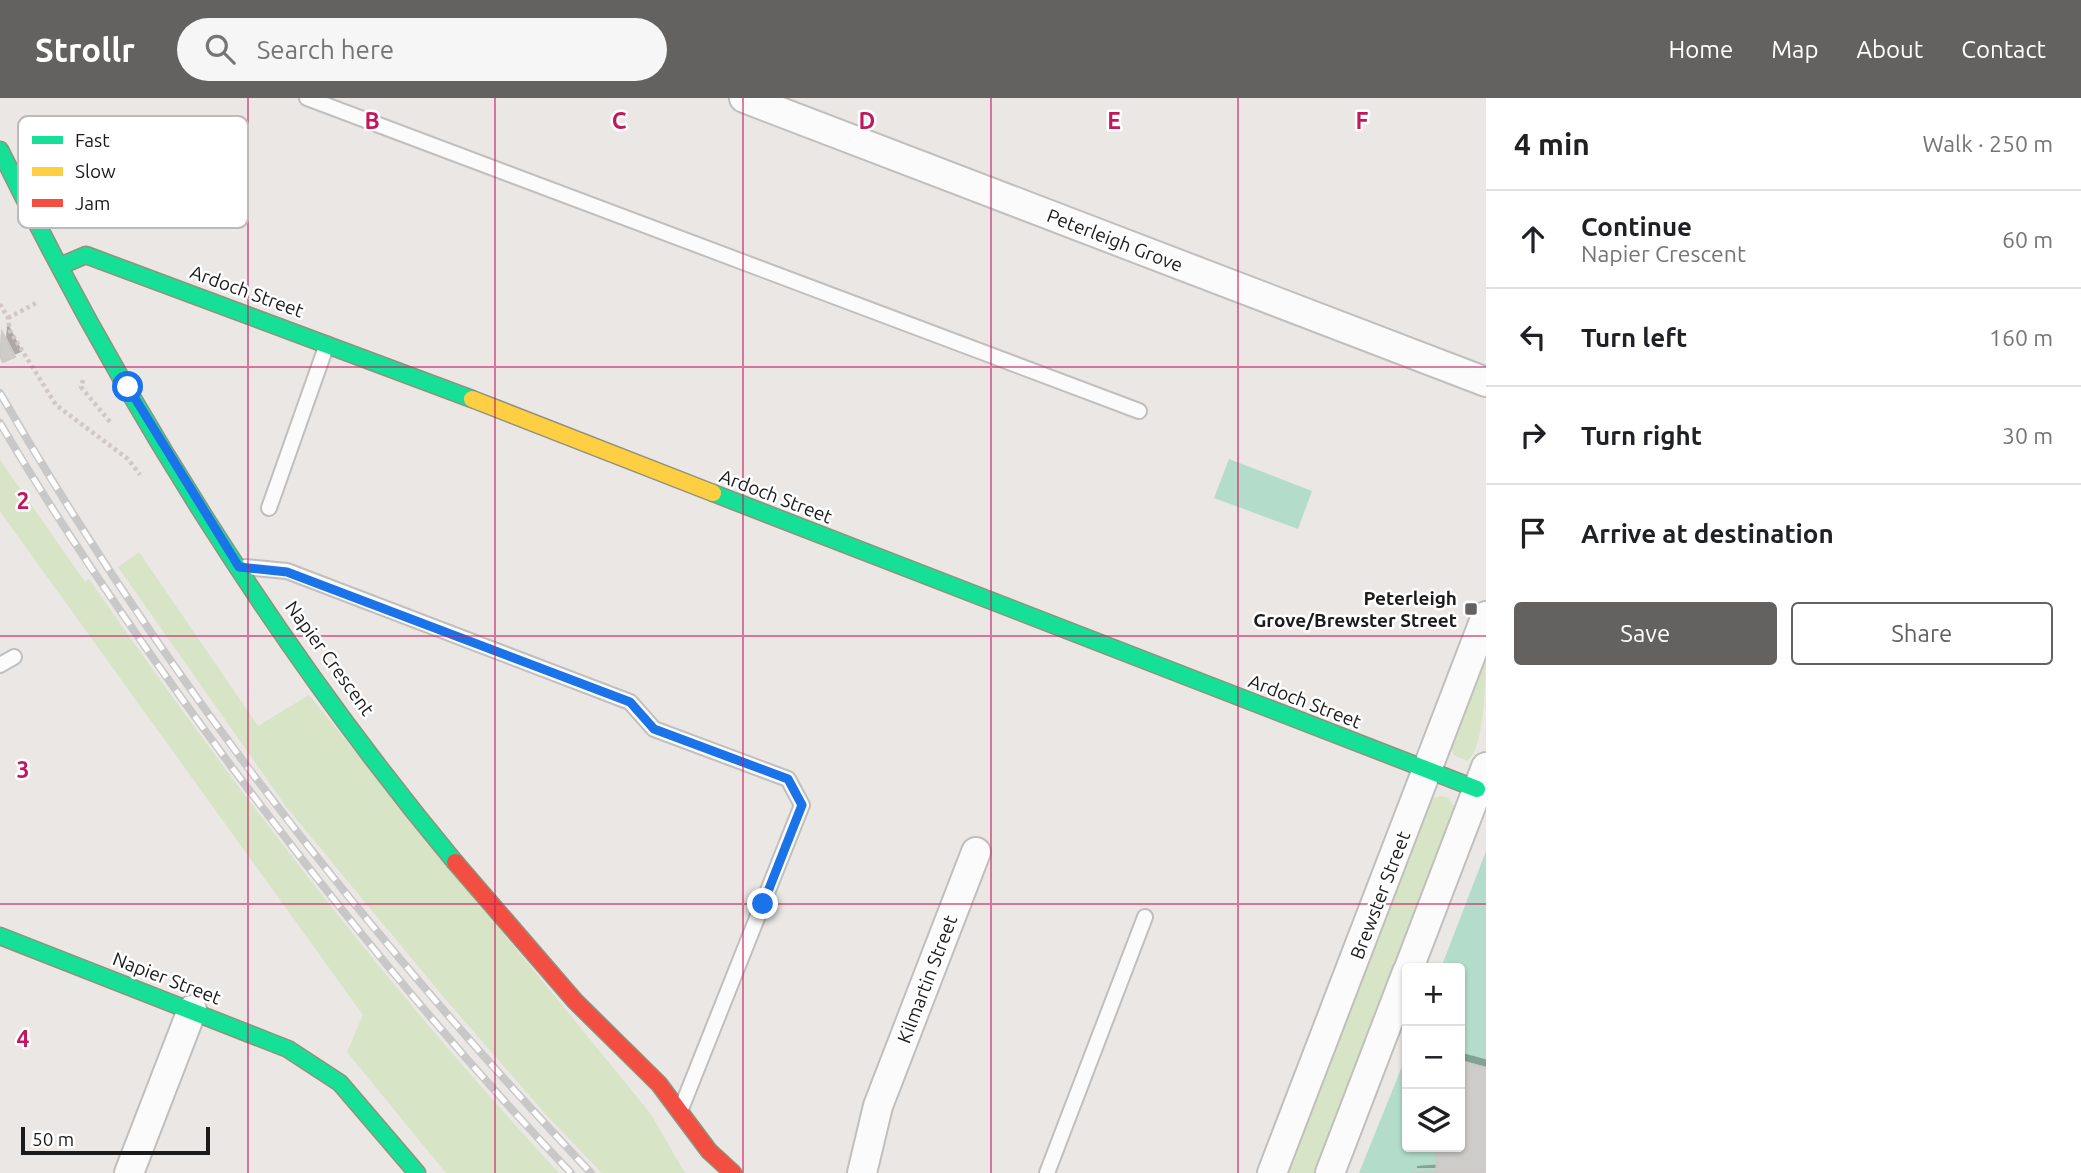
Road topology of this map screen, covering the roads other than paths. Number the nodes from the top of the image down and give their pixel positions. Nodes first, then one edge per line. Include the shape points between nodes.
1 (307, 98) edge
2 (744, 98) edge
3 (0, 150) edge
4 (18, 185) edge
5 (40, 228) edge
6 (60, 266) junction
7 (328, 343) junction
8 (1486, 382) edge
9 (1139, 411) dead end
10 (269, 508) dead end
11 (239, 567) junction
12 (1486, 616) edge
13 (14, 657) dead end
14 (0, 665) edge
15 (1427, 770) junction
16 (1482, 778) edge
17 (976, 852) dead end
18 (1145, 917) dead end
19 (0, 936) edge
20 (1411, 963) edge
21 (1402, 986) edge
22 (192, 1010) junction
23 (617, 1044) junction
24 (878, 1106) junction
25 (658, 1110) dead end
26 (681, 1111) junction
27 (129, 1173) edge
28 (417, 1173) edge
29 (733, 1173) edge
30 (841, 1173) edge
31 (862, 1173) edge
32 (1047, 1173) edge
33 (1272, 1173) edge
34 (1330, 1173) edge

1 - 9 lane
2 - 8 street, Peterleigh Grove
3 - 4 street, Napier Crescent
5 - 6 street, Napier Crescent
6 - 7 street, Ardoch Street via 86,255
6 - 11 street, Napier Crescent
7 - 10 lane
7 - 15 street, Ardoch Street
11 - 23 street, Napier Crescent via 414,808
11 - 26 lane via 287,572 630,702 654,729 788,779 802,805
12 - 15 street, Brewster Street
13 - 14 lane
15 - 16 street, Ardoch Street
15 - 33 street, Brewster Street
16 - 20 street
17 - 24 street, Kilmartin Street
18 - 32 lane
19 - 22 street, Napier Street
21 - 34 street
22 - 27 street
22 - 28 street, Napier Street via 288,1049 317,1066 340,1083
23 - 25 street, Napier Crescent
23 - 26 street, Napier Crescent via 649,1072
24 - 30 street, Kilmartin Street
24 - 31 street, Kilmartin Street
26 - 29 street, Napier Crescent via 707,1152

